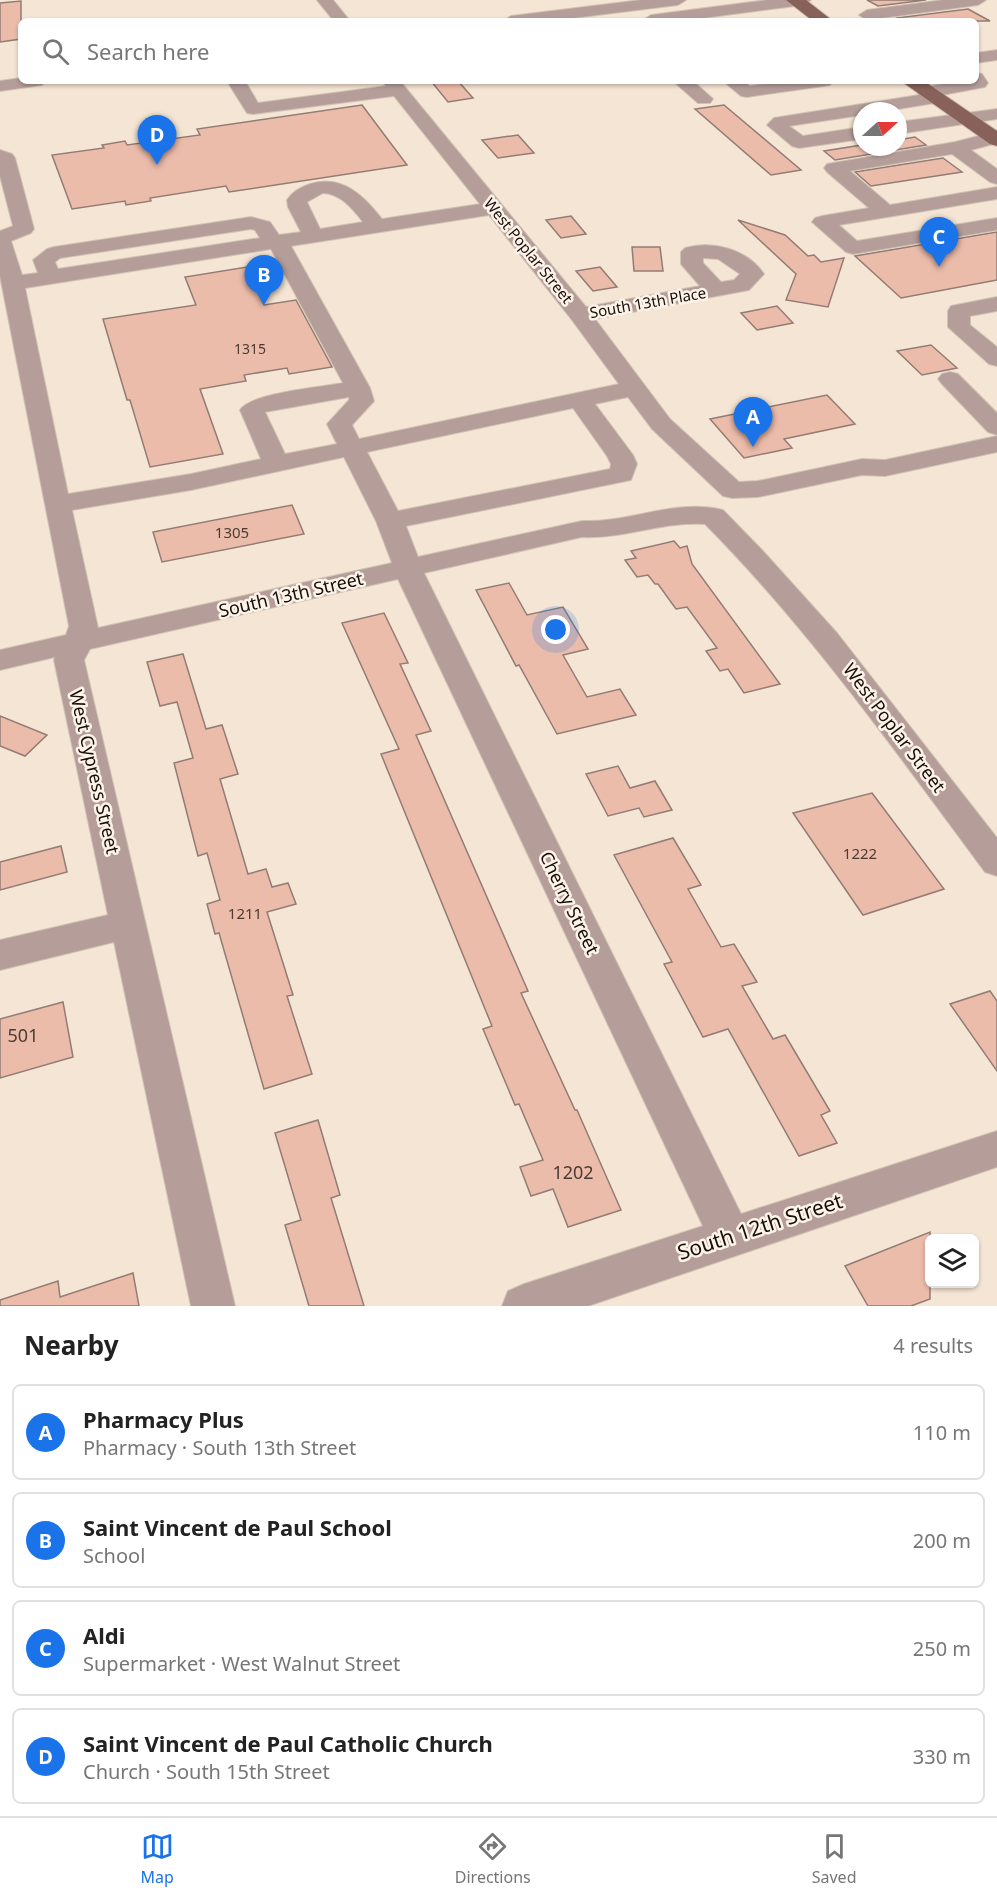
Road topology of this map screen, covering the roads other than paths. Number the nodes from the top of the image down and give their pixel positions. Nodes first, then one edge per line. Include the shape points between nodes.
1 (325, 0) edge
2 (678, 0) edge
3 (798, 0) edge
4 (978, 0) edge
5 (628, 6) junction
6 (750, 7) junction
7 (867, 15) dead end
8 (340, 18) edge
9 (535, 18) edge
10 (642, 18) edge
11 (668, 18) edge
12 (765, 18) edge
13 (820, 18) edge
14 (997, 55) edge
15 (979, 58) edge
16 (18, 84) edge
17 (238, 84) edge
18 (686, 84) edge
19 (736, 84) edge
20 (786, 84) edge
21 (971, 84) edge
22 (0, 86) edge
23 (394, 86) edge
24 (924, 90) edge
25 (704, 99) dead end
26 (870, 102) edge
27 (853, 106) edge
28 (997, 114) edge
29 (965, 118) junction
30 (907, 127) edge
31 (853, 134) edge
32 (994, 136) edge
33 (956, 148) junction
34 (0, 156) edge
35 (989, 176) edge
36 (888, 190) dead end
37 (865, 194) junction
38 (494, 208) junction
39 (886, 212) junction
40 (997, 224) edge
41 (376, 226) junction
42 (314, 236) junction
43 (0, 239) edge
44 (275, 242) junction
45 (13, 283) junction
46 (716, 290) dead end
47 (997, 304) edge
48 (580, 315) junction
49 (997, 359) edge
50 (950, 379) dead end
51 (358, 388) junction
52 (634, 388) junction
53 (580, 401) junction
54 (661, 424) junction
55 (997, 427) edge
56 (997, 444) edge
57 (352, 447) junction
58 (276, 464) junction
59 (740, 500) junction
60 (57, 504) junction
61 (707, 505) junction
62 (390, 521) junction
63 (410, 568) junction
64 (790, 594) junction
65 (79, 642) junction
66 (0, 660) edge
67 (997, 863) edge
68 (129, 924) junction
69 (0, 955) edge
70 (997, 1149) edge
71 (730, 1236) junction
72 (213, 1306) edge
73 (524, 1306) edge

1 - 8 street
2 - 5 street
3 - 6 street
3 - 13 main road
4 - 7 street
5 - 9 street
5 - 10 street
6 - 11 street
6 - 12 street
14 - 15 street
16 - 22 street
17 - 23 street via 253,110
18 - 25 street
19 - 20 street via 747,92
21 - 24 street
23 - 38 street, West Poplar Street
24 - 26 street
24 - 29 main road
27 - 31 street via 777,125 799,142
28 - 29 street
29 - 30 street
29 - 32 main road
32 - 33 street
33 - 35 street
33 - 37 street via 834,168
34 - 43 street via 5,158 24,229
35 - 39 street
36 - 37 street
37 - 39 street
38 - 41 street
38 - 48 street, West Poplar Street
39 - 40 street via 822,222 854,248
41 - 42 street
41 - 42 street via 350,195 332,188 318,189 297,200
42 - 44 street
43 - 45 street, West Cypress Street
44 - 45 street
44 - 51 street
45 - 60 street, West Cypress Street
46 - 48 street, South 13th Place
47 - 49 street via 959,311 959,327
48 - 52 street, West Poplar Street
50 - 55 street
51 - 57 street, Cherry Street via 362,401 339,424
51 - 58 street via 260,405 252,410
52 - 53 street
52 - 54 street, West Poplar Street
53 - 57 street
53 - 62 street via 620,455 624,464 621,474
54 - 59 street, West Poplar Street
54 - 61 street, West Poplar Street via 664,438 698,483
56 - 59 street via 885,468 876,479 768,502
57 - 58 street
57 - 62 street, Cherry Street
58 - 60 street
59 - 61 street, South 13th Street via 737,517
59 - 64 street, West Poplar Street via 745,523 791,584
60 - 65 street, West Cypress Street via 84,626
61 - 63 street, South 13th Street via 685,514 601,530 582,529
61 - 64 street, West Poplar Street via 776,584
62 - 63 street, Cherry Street
63 - 65 street, South 13th Street
63 - 71 street, Cherry Street
64 - 67 street, West Poplar Street
65 - 66 street, South 13th Street
65 - 68 street, West Cypress Street via 69,660
68 - 69 street
68 - 72 street, West Cypress Street
70 - 71 street, South 12th Street
71 - 73 street, South 12th Street

